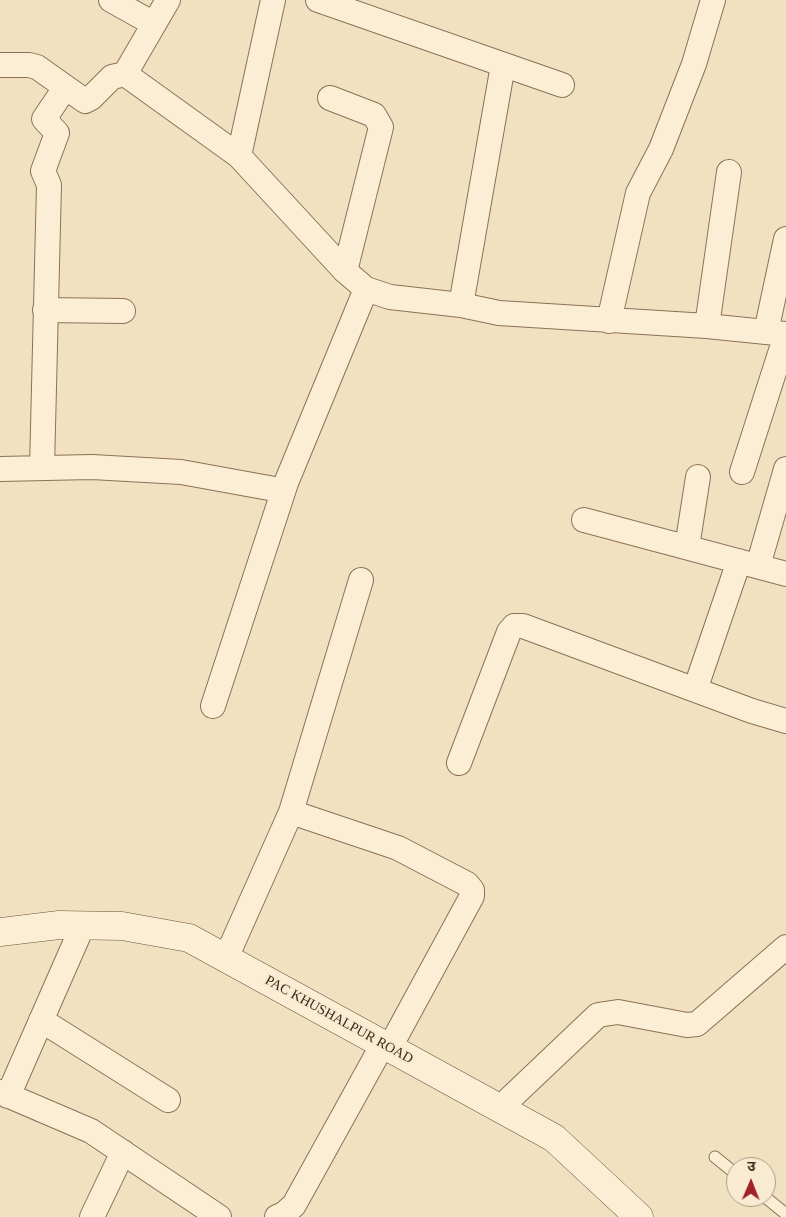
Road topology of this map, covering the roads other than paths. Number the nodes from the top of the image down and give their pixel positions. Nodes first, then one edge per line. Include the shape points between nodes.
1 (111, 0) edge
2 (168, 0) edge
3 (273, 0) edge
4 (318, 0) edge
5 (713, 0) edge
6 (154, 24) junction
7 (0, 65) edge
8 (503, 65) junction
9 (126, 74) junction
10 (562, 85) dead end
11 (65, 88) junction
12 (330, 98) dead end
13 (239, 156) junction
14 (729, 172) dead end
15 (786, 239) edge
16 (345, 271) junction
17 (366, 289) junction
18 (460, 305) junction
19 (46, 310) junction
20 (123, 311) dead end
21 (609, 321) junction
22 (707, 326) junction
23 (779, 334) edge
24 (42, 468) junction
25 (786, 469) edge
26 (0, 470) edge
27 (742, 472) dead end
28 (698, 477) dead end
29 (286, 483) junction
30 (584, 520) dead end
31 (687, 547) junction
32 (748, 564) junction
33 (786, 574) edge
34 (361, 580) dead end
35 (695, 690) junction
36 (212, 706) dead end
37 (786, 721) edge
38 (459, 763) dead end
39 (291, 812) junction
40 (84, 925) junction
41 (0, 932) edge
42 (786, 947) edge
43 (226, 958) junction
44 (41, 1020) junction
45 (386, 1046) junction
46 (4, 1094) edge
47 (168, 1100) dead end
48 (500, 1108) junction
49 (123, 1152) junction
50 (715, 1157) dead end
51 (726, 1166) edge
52 (776, 1206) edge
53 (786, 1214) edge
54 (92, 1217) edge
55 (219, 1217) edge
56 (277, 1217) edge
57 (639, 1217) edge

1 - 6 street
2 - 6 street
3 - 13 street
4 - 8 street
5 - 21 street via 694,64 661,149 638,193
6 - 9 street
7 - 11 street via 37,67
8 - 10 street
8 - 18 street
9 - 11 street via 112,77 85,101
9 - 13 street
11 - 19 street via 44,119 58,133 43,171 49,185
12 - 16 street via 374,115 381,127
13 - 16 street
14 - 22 street
15 - 23 street
16 - 17 street
17 - 18 street via 390,297
17 - 29 street
18 - 21 street via 499,313
19 - 20 street
19 - 24 street
21 - 22 street
22 - 23 street
23 - 27 street
24 - 26 street
24 - 29 street via 181,472 280,490
25 - 32 street
28 - 31 street
29 - 36 street
30 - 31 street
31 - 32 street
32 - 33 street
32 - 35 street
34 - 39 street
35 - 37 street
35 - 38 street via 523,626 514,626
39 - 43 street
39 - 45 street via 398,848 467,884 472,890 472,896
40 - 41 main road, PAC KHUSHALPUR ROAD
40 - 43 main road, PAC KHUSHALPUR ROAD via 122,926 189,938
40 - 44 street
42 - 48 street via 697,1024 618,1012 598,1015
43 - 45 main road, PAC KHUSHALPUR ROAD
44 - 46 street
44 - 47 street
45 - 48 main road, PAC KHUSHALPUR ROAD
45 - 56 street via 294,1205
46 - 49 street via 91,1131
48 - 57 main road, PAC KHUSHALPUR ROAD via 554,1138
49 - 54 street
49 - 55 street
50 - 51 lane
52 - 53 lane

